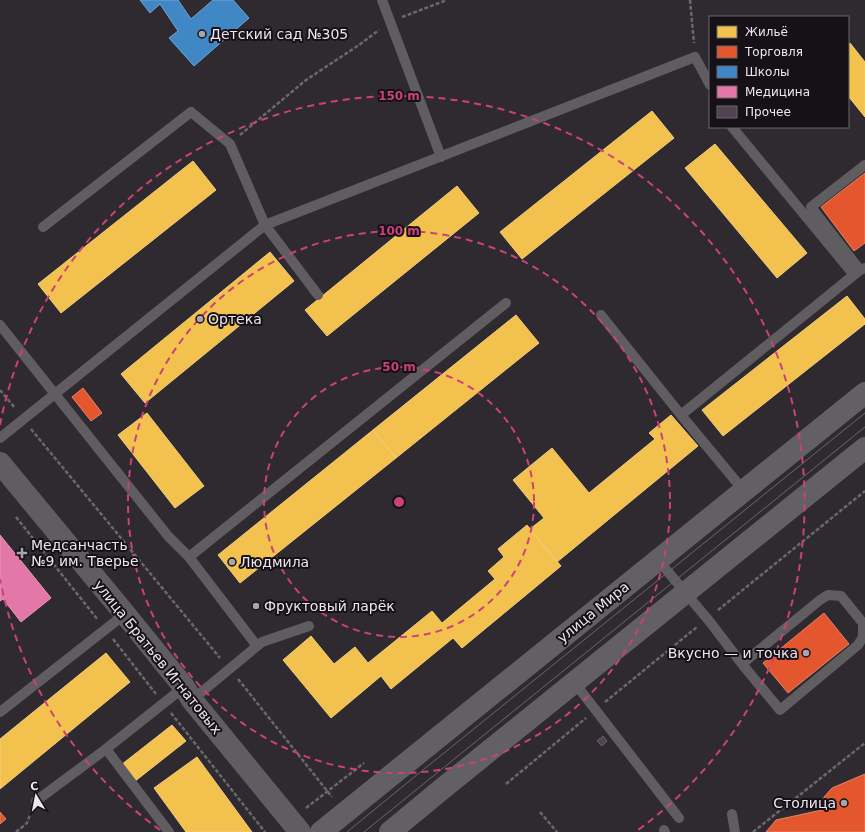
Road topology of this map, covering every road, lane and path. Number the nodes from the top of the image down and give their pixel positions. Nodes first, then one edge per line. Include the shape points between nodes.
1 (382, 0) edge
2 (447, 0) edge
3 (690, 0) edge
4 (390, 22) junction
5 (695, 57) junction
6 (709, 83) edge
7 (733, 128) edge
8 (230, 144) junction
9 (441, 157) junction
10 (865, 165) edge
11 (266, 225) junction
12 (43, 228) dead end
13 (860, 271) edge
14 (318, 295) dead end
15 (506, 303) dead end
16 (601, 315) dead end
17 (0, 325) edge
18 (0, 390) edge
19 (865, 393) edge
20 (55, 394) junction
21 (681, 415) junction
22 (24, 420) junction
23 (0, 438) edge
24 (865, 448) edge
25 (0, 463) edge
26 (744, 491) junction
27 (865, 491) edge
28 (14, 514) dead end
29 (189, 557) junction
30 (658, 560) junction
31 (686, 593) junction
32 (125, 614) junction
33 (707, 618) junction
34 (309, 626) dead end
35 (105, 629) junction
36 (257, 646) junction
37 (742, 664) junction
38 (229, 669) junction
39 (574, 682) junction
40 (188, 694) junction
41 (164, 703) junction
42 (596, 710) junction
43 (0, 712) edge
44 (865, 743) edge
45 (106, 749) junction
46 (364, 763) dead end
47 (506, 784) dead end
48 (328, 790) junction
49 (36, 801) joint
50 (540, 812) dead end
51 (732, 814) dead end
52 (679, 818) dead end
53 (295, 826) edge
54 (16, 832) edge
55 (170, 832) edge
56 (265, 832) edge
57 (321, 832) edge
58 (390, 832) edge
59 (557, 832) edge
60 (735, 832) edge
61 (753, 832) edge

1 - 4 lane
2 - 4 path
3 - 5 path
4 - 8 path via 306,80
4 - 9 lane
5 - 6 lane
5 - 9 lane
7 - 13 lane
8 - 11 lane
8 - 12 lane via 191,112
9 - 11 lane
10 - 13 lane via 811,208
11 - 14 lane
11 - 20 lane
13 - 21 lane
15 - 29 lane
16 - 21 lane
17 - 20 lane
18 - 22 path
19 - 26 main road, улица Мира
20 - 22 lane
20 - 29 lane via 168,536
21 - 26 lane
22 - 23 lane
22 - 38 path
24 - 31 main road
25 - 32 street, улица Братьев Игнатовых
26 - 30 main road, улица Мира
27 - 33 path
28 - 35 path
29 - 36 lane
30 - 31 lane
30 - 57 main road, улица Мира
31 - 33 lane
31 - 39 main road
32 - 35 lane
32 - 40 street, улица Братьев Игнатовых
33 - 37 lane
33 - 42 path
34 - 36 lane
35 - 41 path
35 - 43 lane
36 - 38 lane
37 - 37 lane via 780,710 858,645 863,637 863,623 841,596 828,595
38 - 40 lane
38 - 48 path
39 - 42 lane
39 - 58 main road
40 - 41 lane
40 - 53 street, улица Братьев Игнатовых
41 - 45 lane
41 - 56 path
42 - 47 path
42 - 52 lane
44 - 61 path
45 - 49 lane
45 - 55 lane
46 - 48 path
48 - 53 path
49 - 54 path via 26,823
50 - 59 path
51 - 60 lane

